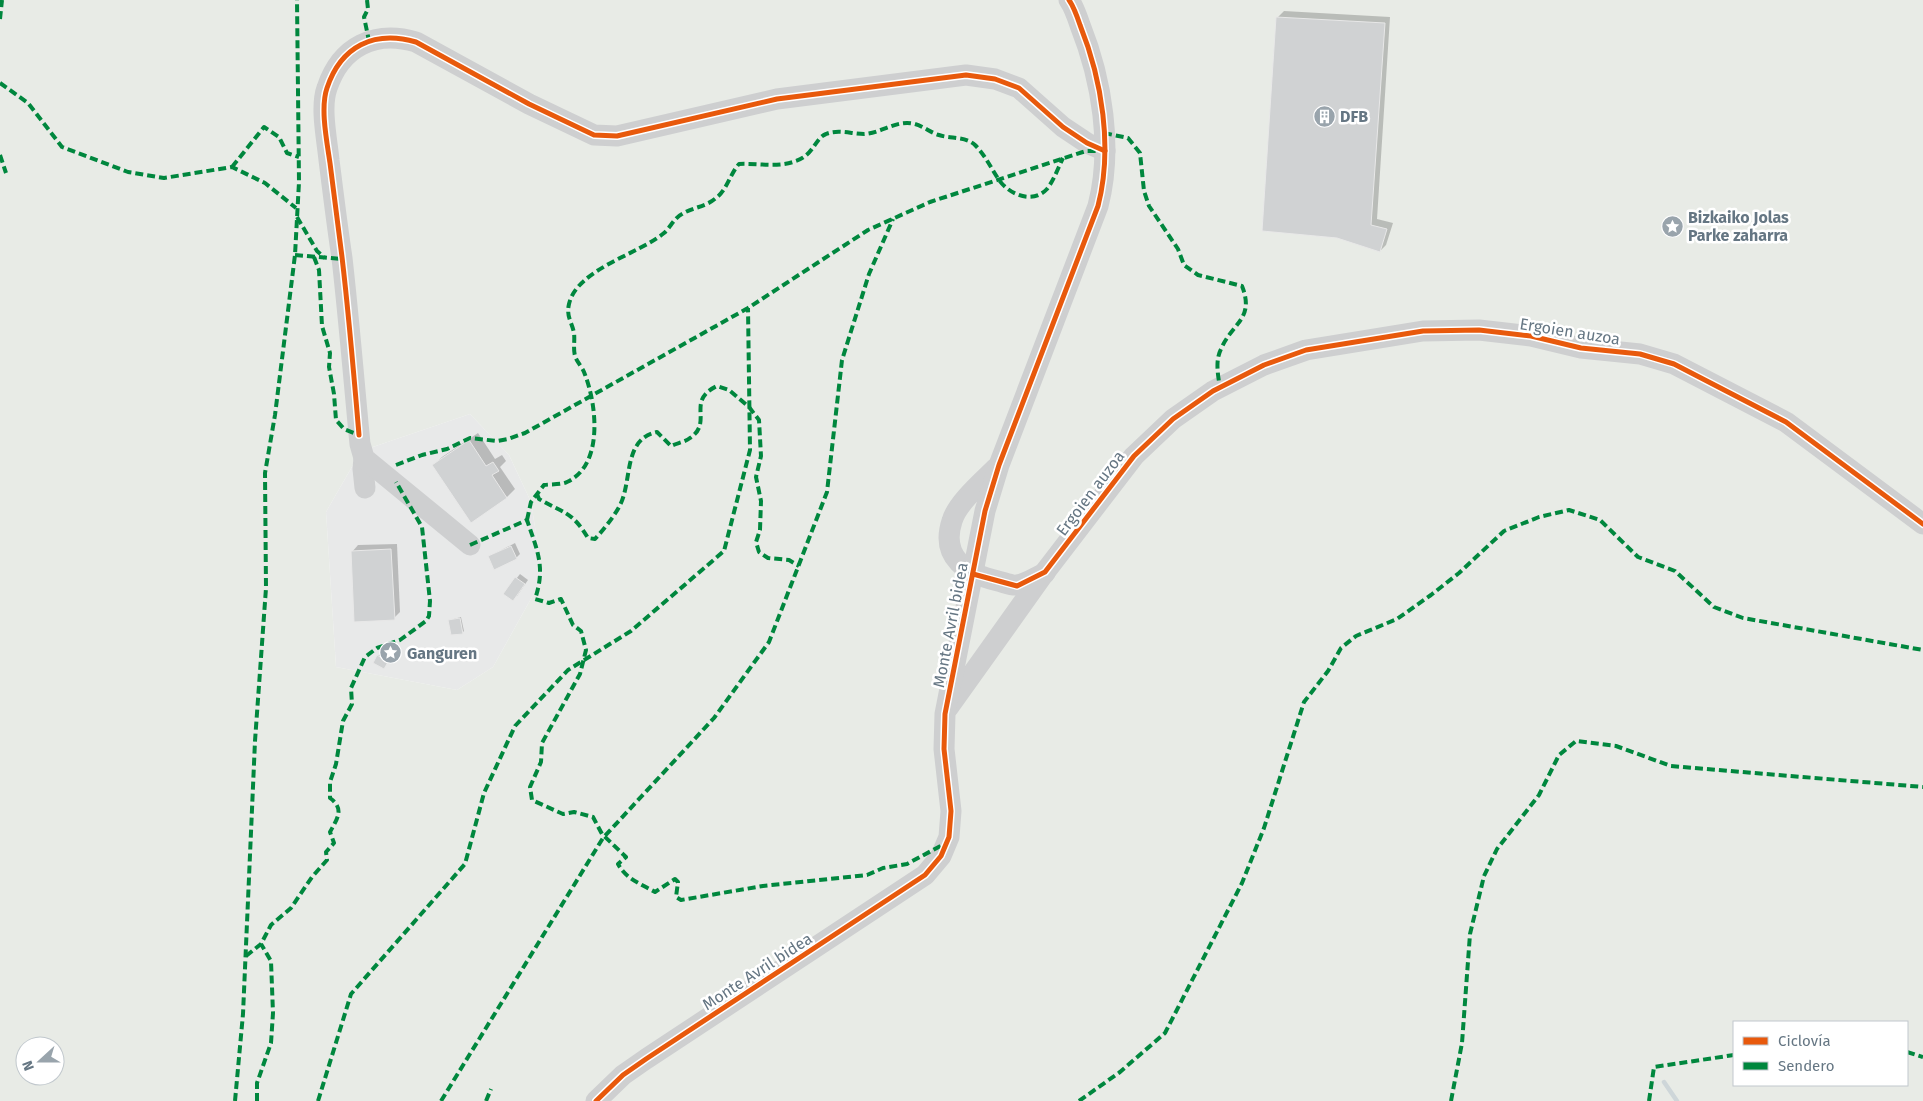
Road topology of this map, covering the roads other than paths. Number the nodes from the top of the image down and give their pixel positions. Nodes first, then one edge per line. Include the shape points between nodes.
1 (1069, 0) edge
2 (1105, 151) junction
3 (364, 458) junction
4 (999, 465) junction
5 (365, 488) dead end
6 (1923, 524) edge
7 (470, 545) dead end
8 (1045, 572) junction
9 (973, 574) junction
10 (945, 714) junction
11 (596, 1101) edge

1 - 2 street, Monte Avril bidea via 1092,58 1100,97
2 - 3 street via 1086,143 1019,88 995,79 966,75 777,99 617,136 594,135 529,104 416,42 384,36 365,42 350,51 337,65 326,89 325,124
2 - 4 street, Monte Avril bidea via 1104,183 1098,206
3 - 5 street
3 - 7 street via 389,468
4 - 9 street, Monte Avril bidea via 985,511
4 - 9 street via 952,519 950,549 957,561
6 - 8 street, Ergoien auzoa via 1786,422 1674,364 1640,354 1581,348 1531,336 1480,330 1423,331 1306,350 1264,365 1213,391 1134,456
8 - 9 street via 1017,586
8 - 10 street, Ergoien auzoa
9 - 10 street, Monte Avril bidea
10 - 11 street, Monte Avril bidea via 944,750 952,811 949,837 941,856 925,875 646,1059 623,1075

